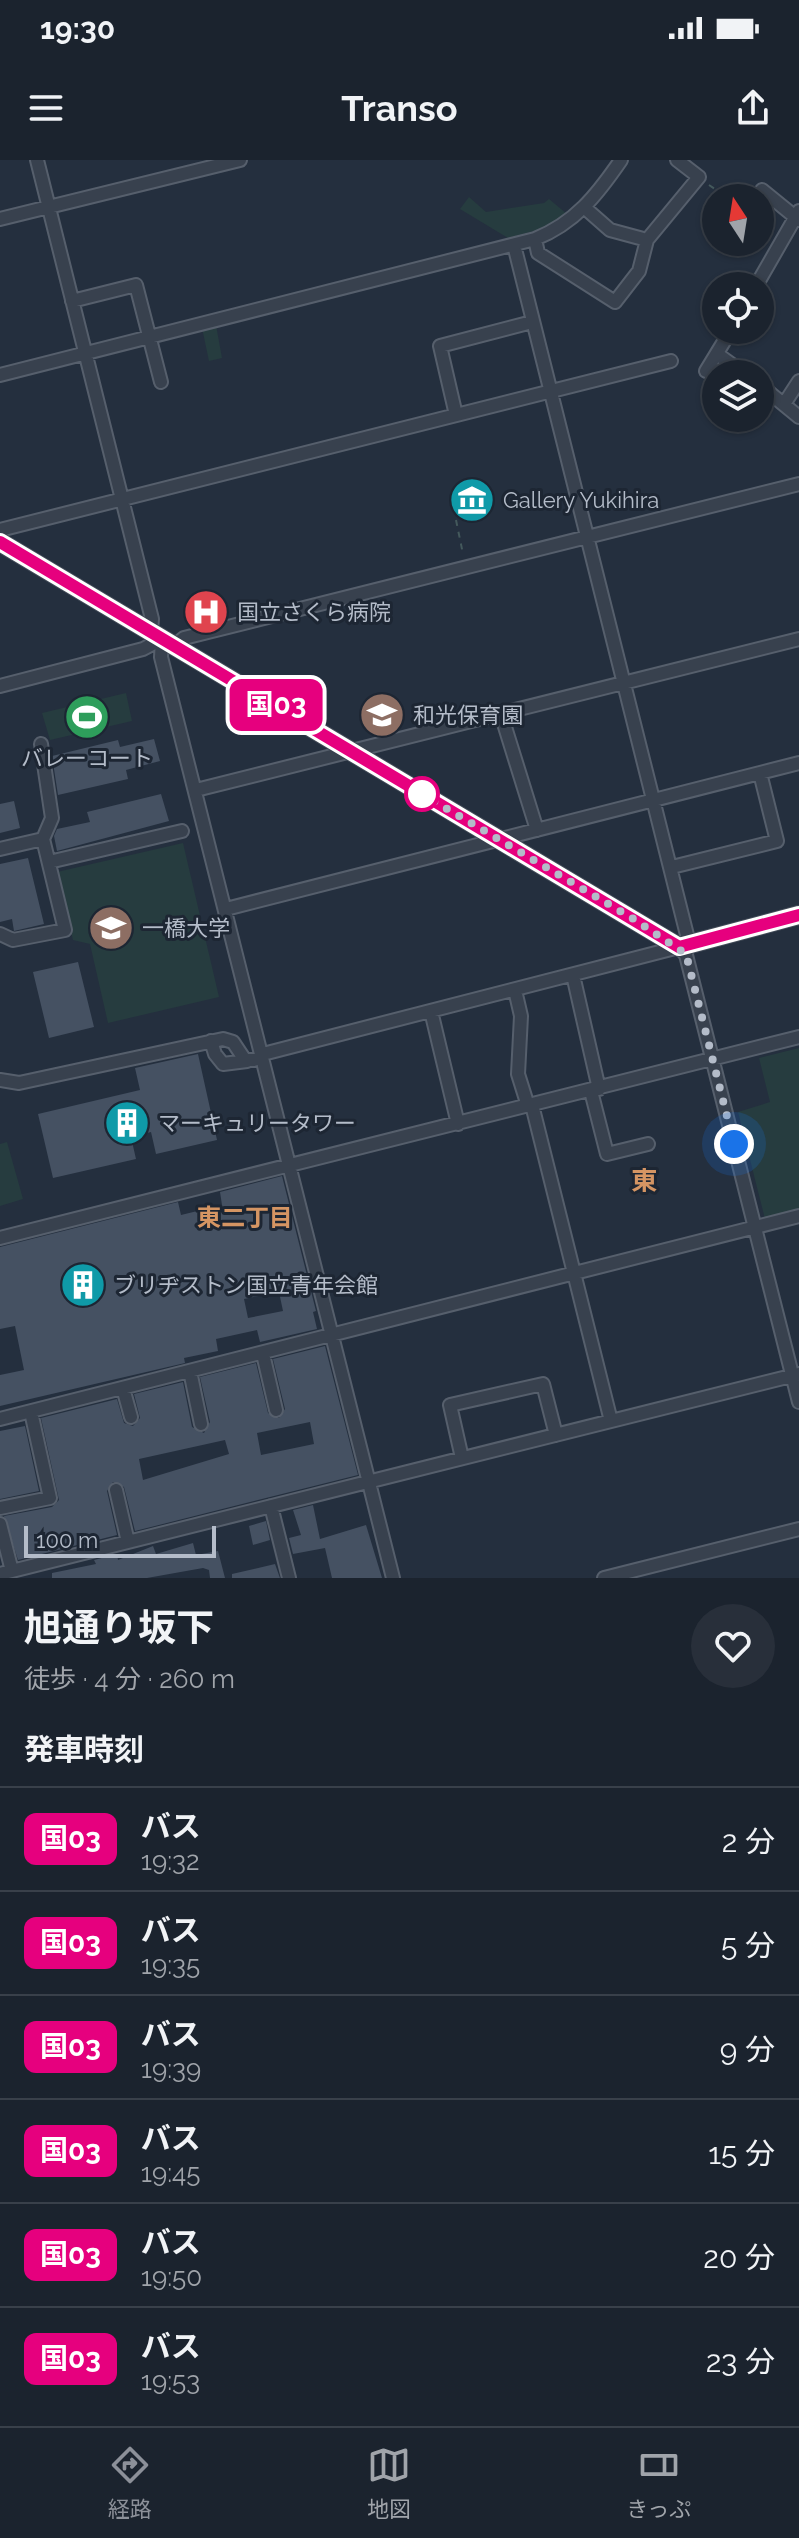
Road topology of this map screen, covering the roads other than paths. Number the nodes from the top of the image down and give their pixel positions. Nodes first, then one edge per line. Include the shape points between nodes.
1 (37, 160) edge
2 (240, 160) edge
3 (621, 160) edge
4 (677, 160) edge
5 (774, 199) edge
6 (48, 207) junction
7 (585, 208) junction
8 (798, 216) edge
9 (0, 219) edge
10 (535, 239) junction
11 (647, 240) junction
12 (514, 245) junction
13 (764, 272) edge
14 (72, 301) junction
15 (532, 322) junction
16 (149, 337) junction
17 (723, 344) edge
18 (85, 353) junction
19 (717, 354) junction
20 (713, 360) edge
21 (725, 360) edge
22 (671, 361) dead end
23 (0, 375) edge
24 (799, 381) edge
25 (161, 382) dead end
26 (550, 391) junction
27 (774, 396) edge
28 (784, 404) junction
29 (456, 415) junction
30 (799, 417) edge
31 (799, 484) edge
32 (121, 499) junction
33 (0, 530) edge
34 (588, 536) junction
35 (0, 542) edge
36 (162, 639) junction
37 (799, 639) edge
38 (624, 683) junction
39 (0, 686) edge
40 (501, 714) junction
41 (41, 744) dead end
42 (353, 751) junction
43 (799, 763) edge
44 (760, 773) junction
45 (196, 790) junction
46 (655, 799) junction
47 (537, 830) junction
48 (182, 831) dead end
49 (43, 839) junction
50 (496, 841) junction
51 (0, 849) edge
52 (49, 862) junction
53 (672, 867) junction
54 (226, 909) junction
55 (799, 915) edge
56 (0, 934) edge
57 (684, 945) junction
58 (573, 975) junction
59 (515, 990) junction
60 (431, 1011) junction
61 (799, 1037) edge
62 (211, 1041) junction
63 (255, 1058) junction
64 (713, 1059) junction
65 (0, 1080) edge
66 (595, 1090) junction
67 (530, 1106) junction
68 (458, 1124) junction
69 (648, 1144) dead end
70 (289, 1165) junction
71 (799, 1216) edge
72 (756, 1229) junction
73 (0, 1238) edge
74 (575, 1273) junction
75 (332, 1336) junction
76 (263, 1354) junction
77 (190, 1371) junction
78 (796, 1375) edge
79 (123, 1388) junction
80 (799, 1402) edge
81 (276, 1410) dead end
82 (31, 1412) junction
83 (131, 1417) dead end
84 (0, 1419) edge
85 (611, 1421) junction
86 (201, 1424) dead end
87 (556, 1435) junction
88 (462, 1458) junction
89 (369, 1481) junction
90 (116, 1490) dead end
91 (271, 1506) junction
92 (0, 1508) edge
93 (0, 1524) edge
94 (799, 1529) edge
95 (128, 1542) junction
96 (662, 1564) junction
97 (6, 1573) edge
98 (289, 1578) edge
99 (393, 1578) edge
100 (604, 1578) edge
101 (666, 1578) edge

1 - 6 street
2 - 6 street
3 - 7 street
4 - 11 street via 699,177
5 - 8 street
6 - 9 street
6 - 14 street
7 - 10 street via 559,230
7 - 11 street via 610,230
8 - 13 street
10 - 11 street via 538,253 615,302 639,271
10 - 12 street
12 - 15 street
12 - 16 street
14 - 16 street via 136,285
14 - 18 street
15 - 26 street
15 - 29 street via 440,346
16 - 18 street
16 - 25 street
17 - 19 street
18 - 23 street
18 - 32 street
19 - 20 street
19 - 21 street
22 - 26 street
24 - 28 street
26 - 29 street
26 - 34 street
27 - 28 street
28 - 30 street
29 - 32 street
31 - 34 street
32 - 33 street
32 - 36 street
34 - 36 street via 184,638
34 - 38 street
35 - 36 main road
36 - 39 street via 143,649
36 - 42 main road
36 - 45 street via 161,657
37 - 38 street
38 - 40 street
38 - 46 street
40 - 42 street
40 - 47 street
41 - 49 street via 52,818
42 - 45 street
42 - 50 main road
43 - 44 street
44 - 46 street
44 - 53 street via 777,841
45 - 54 street
46 - 47 street
46 - 53 street
47 - 50 street
48 - 52 street
49 - 51 street
49 - 52 street
50 - 54 street
50 - 57 main road
52 - 56 street via 65,930 13,940
53 - 57 street
54 - 63 street
55 - 57 main road
57 - 58 street
57 - 64 street
58 - 59 street
58 - 66 street
59 - 60 street
59 - 67 street via 521,1016 518,1074
60 - 63 street
60 - 68 street
61 - 64 street
62 - 63 street via 233,1042
62 - 63 street via 223,1064
62 - 65 street via 19,1083
63 - 70 street
64 - 66 street
64 - 72 street
66 - 67 street
66 - 69 street via 607,1154
67 - 68 street
67 - 74 street
68 - 70 street
70 - 73 street
70 - 75 street
71 - 72 street
72 - 74 street
72 - 78 street
74 - 75 street
74 - 85 street
75 - 76 street
75 - 89 street
76 - 77 street
76 - 81 street
77 - 79 street
77 - 86 street
78 - 80 street
78 - 85 street
79 - 82 street
79 - 83 street
82 - 84 street
82 - 92 street via 50,1498
85 - 87 street
87 - 88 street
87 - 88 street via 543,1384 450,1405
88 - 89 street
89 - 91 street
89 - 99 street
90 - 95 street
91 - 95 street
91 - 98 street
93 - 97 street
94 - 96 street
95 - 97 street
96 - 100 street
96 - 101 street

